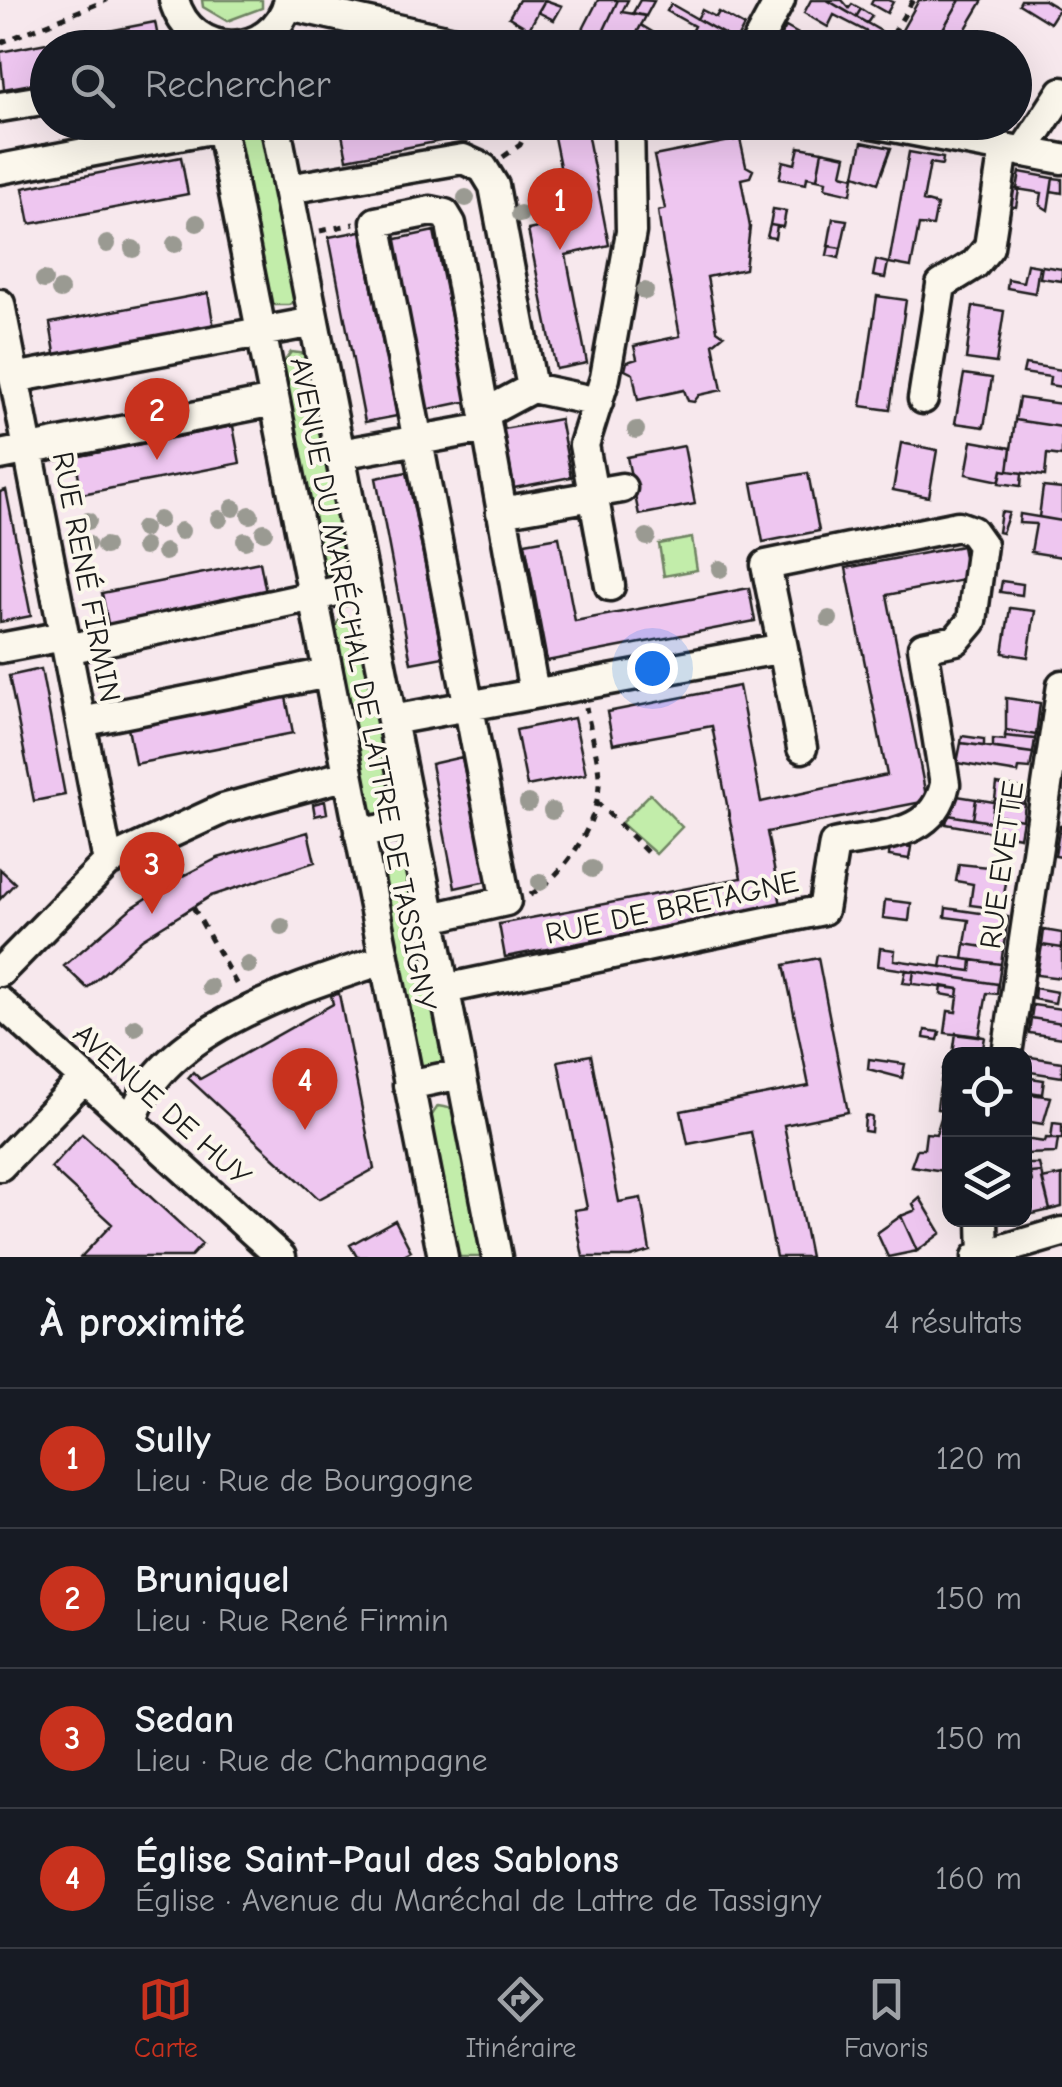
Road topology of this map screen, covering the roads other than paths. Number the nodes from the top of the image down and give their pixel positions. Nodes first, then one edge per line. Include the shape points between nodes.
1 (174, 0) edge
2 (780, 0) edge
3 (289, 2) edge
4 (190, 30) edge
5 (273, 30) edge
6 (402, 30) edge
7 (764, 30) edge
8 (1062, 92) edge
9 (30, 102) edge
10 (0, 107) edge
11 (1032, 128) edge
12 (146, 140) edge
13 (224, 140) edge
14 (278, 140) edge
15 (629, 140) edge
16 (962, 140) edge
17 (1022, 140) edge
18 (1014, 150) junction
19 (1062, 159) edge
20 (0, 169) edge
21 (288, 189) junction
22 (0, 304) edge
23 (314, 322) junction
24 (261, 332) junction
25 (14, 378) junction
26 (532, 388) junction
27 (923, 400) dead end
28 (274, 401) junction
29 (598, 402) junction
30 (486, 420) junction
31 (418, 439) junction
32 (14, 452) edge
33 (340, 454) junction
34 (622, 488) dead end
35 (593, 495) junction
36 (502, 512) junction
37 (365, 585) junction
38 (610, 586) dead end
39 (312, 596) junction
40 (66, 642) junction
41 (0, 648) edge
42 (783, 648) junction
43 (328, 673) junction
44 (1062, 685) edge
45 (534, 694) junction
46 (468, 707) junction
47 (392, 720) junction
48 (81, 722) junction
49 (802, 748) dead end
50 (348, 775) junction
51 (412, 824) junction
52 (359, 833) junction
53 (108, 862) junction
54 (430, 918) junction
55 (384, 960) junction
56 (0, 972) edge
57 (445, 989) junction
58 (0, 1002) edge
59 (1008, 1047) edge
60 (461, 1074) junction
61 (84, 1078) junction
62 (408, 1085) junction
63 (132, 1122) junction
64 (0, 1166) edge
65 (982, 1227) edge
66 (1062, 1232) edge
67 (981, 1256) edge
68 (280, 1257) edge
69 (443, 1257) edge
70 (497, 1257) edge

1 - 4 street
2 - 7 street
3 - 5 street
3 - 6 street
8 - 11 street
9 - 10 street
12 - 20 street
13 - 24 street, AVENUE DU MARÉCHAL DE LATTRE DE TASSIGNY
14 - 21 street, AVENUE DU MARÉCHAL DE LATTRE DE TASSIGNY
15 - 29 street via 632,232
16 - 18 street
17 - 18 street
18 - 19 street
18 - 27 street via 989,248 940,285
21 - 23 street, AVENUE DU MARÉCHAL DE LATTRE DE TASSIGNY
21 - 26 street via 464,159 483,168 494,186
22 - 25 street, RUE RENÉ FIRMIN
23 - 24 street
23 - 33 street, AVENUE DU MARÉCHAL DE LATTRE DE TASSIGNY
24 - 25 street
24 - 28 street, AVENUE DU MARÉCHAL DE LATTRE DE TASSIGNY
25 - 32 street, RUE RENÉ FIRMIN
26 - 29 street
26 - 30 street
28 - 32 street
28 - 39 street, AVENUE DU MARÉCHAL DE LATTRE DE TASSIGNY
29 - 35 street via 584,445
30 - 31 street
30 - 31 street via 451,224 445,214 431,211 376,222
30 - 36 street
31 - 33 street
31 - 46 street
32 - 40 street, RUE RENÉ FIRMIN
33 - 37 street, AVENUE DU MARÉCHAL DE LATTRE DE TASSIGNY
34 - 35 street
35 - 36 street
35 - 38 street
36 - 45 street
37 - 39 street
37 - 47 street, AVENUE DU MARÉCHAL DE LATTRE DE TASSIGNY
39 - 40 street
39 - 43 street, AVENUE DU MARÉCHAL DE LATTRE DE TASSIGNY
40 - 41 street
40 - 48 street, RUE RENÉ FIRMIN
42 - 45 street
42 - 49 street
42 - 57 street, RUE DE BRETAGNE via 766,565 958,526 972,531 982,545 972,621 956,640 923,647 945,784 940,807 926,824 834,844 823,910
43 - 48 street
43 - 50 street, AVENUE DU MARÉCHAL DE LATTRE DE TASSIGNY
44 - 59 street, RUE EVETTE
45 - 46 street
46 - 47 street
46 - 54 street via 506,901
47 - 51 street, AVENUE DU MARÉCHAL DE LATTRE DE TASSIGNY
48 - 53 street, RUE RENÉ FIRMIN
50 - 52 street, AVENUE DU MARÉCHAL DE LATTRE DE TASSIGNY
50 - 53 street via 223,809
51 - 52 street
51 - 54 street, AVENUE DU MARÉCHAL DE LATTRE DE TASSIGNY
52 - 55 street, AVENUE DU MARÉCHAL DE LATTRE DE TASSIGNY
53 - 56 street
54 - 57 street, AVENUE DU MARÉCHAL DE LATTRE DE TASSIGNY
55 - 62 street, AVENUE DU MARÉCHAL DE LATTRE DE TASSIGNY
55 - 63 street via 250,1007 217,1027 144,1087
57 - 60 street, AVENUE DU MARÉCHAL DE LATTRE DE TASSIGNY
58 - 61 street, AVENUE DE HUY
60 - 62 street
60 - 70 street, AVENUE DU MARÉCHAL DE LATTRE DE TASSIGNY
61 - 63 street, AVENUE DE HUY
61 - 64 street
62 - 69 street, AVENUE DU MARÉCHAL DE LATTRE DE TASSIGNY
63 - 68 street, AVENUE DE HUY
65 - 67 street
66 - 67 street

